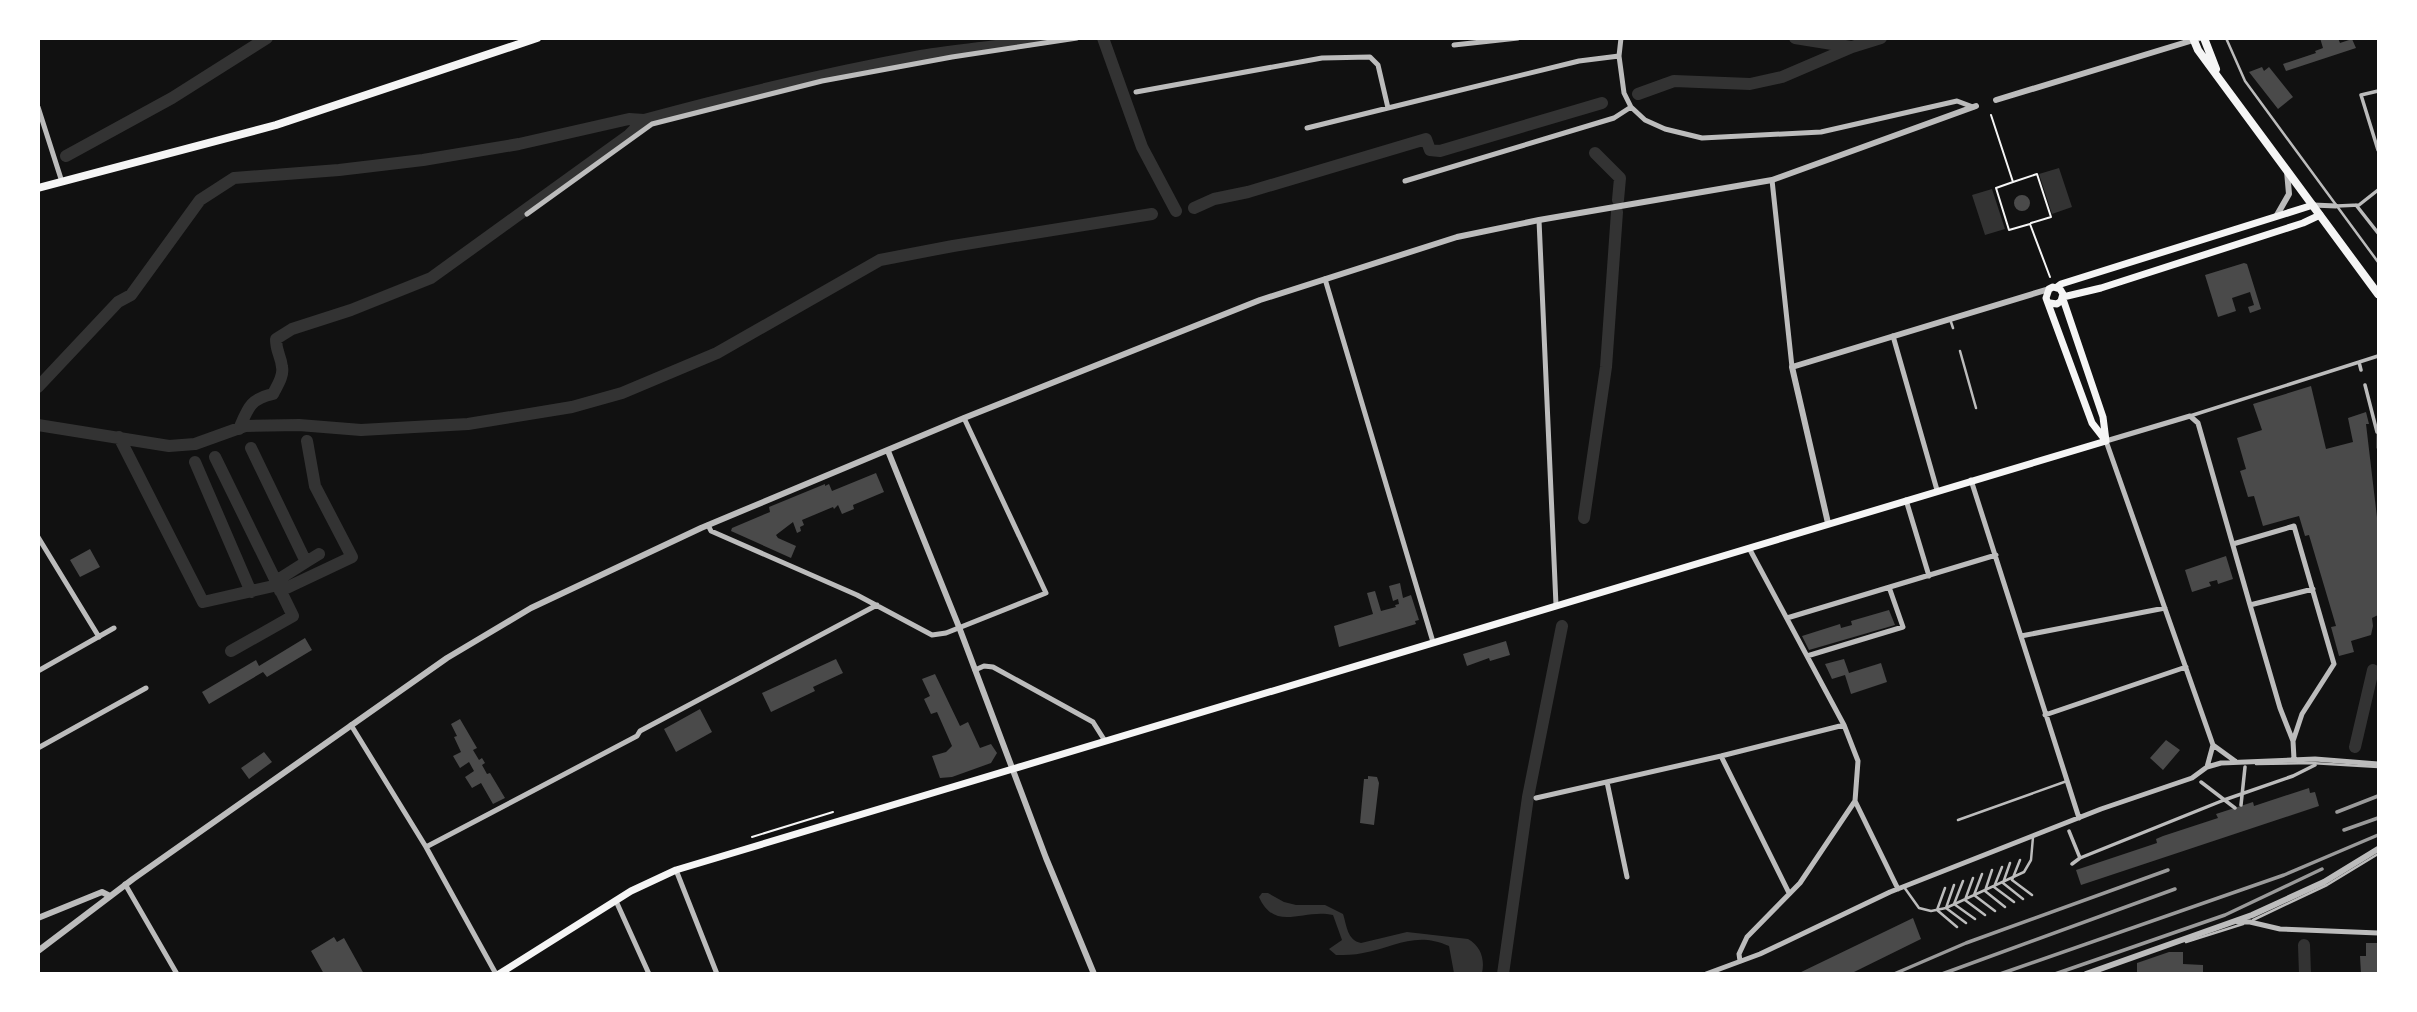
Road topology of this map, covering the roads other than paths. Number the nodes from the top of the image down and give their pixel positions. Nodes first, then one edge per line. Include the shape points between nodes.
1 (537, 38) edge
2 (1077, 38) edge
3 (1518, 38) edge
4 (1621, 38) edge
5 (2180, 38) edge
6 (2226, 38) edge
7 (2198, 39) edge
8 (1454, 45) dead end
9 (2173, 47) junction
10 (1619, 56) junction
11 (2378, 91) edge
12 (1136, 92) dead end
13 (1996, 100) dead end
14 (38, 107) edge
15 (1631, 107) junction
16 (1975, 107) joint
17 (1388, 108) junction
18 (1307, 128) dead end
19 (2378, 150) edge
20 (2286, 170) junction
21 (1772, 180) junction
22 (1405, 181) dead end
23 (62, 182) junction
24 (38, 188) edge
25 (2378, 190) edge
26 (2313, 205) junction
27 (2356, 205) junction
28 (2336, 206) junction
29 (527, 214) dead end
30 (2277, 215) junction
31 (2320, 215) junction
32 (1539, 220) junction
33 (2378, 233) edge
34 (2378, 262) edge
35 (1325, 279) junction
36 (2052, 286) junction
37 (2378, 294) edge
38 (2063, 298) junction
39 (2050, 303) junction
40 (1950, 319) junction
41 (1953, 328) dead end
42 (1893, 336) junction
43 (1959, 351) dead end
44 (2378, 356) edge
45 (2359, 362) junction
46 (1792, 367) junction
47 (2361, 370) dead end
48 (2365, 385) dead end
49 (1976, 408) dead end
50 (2190, 416) junction
51 (964, 418) junction
52 (2378, 432) edge
53 (2105, 441) junction
54 (2378, 448) edge
55 (888, 451) junction
56 (1972, 480) junction
57 (1937, 491) junction
58 (1906, 500) junction
59 (1828, 523) junction
60 (708, 525) junction
61 (38, 537) edge
62 (2232, 544) junction
63 (1749, 548) junction
64 (1996, 555) junction
65 (1929, 576) junction
66 (1889, 587) junction
67 (2313, 589) junction
68 (877, 605) junction
69 (1556, 605) junction
70 (2250, 605) junction
71 (2165, 608) junction
72 (1787, 618) junction
73 (959, 627) junction
74 (114, 628) dead end
75 (2021, 636) junction
76 (99, 637) junction
77 (1433, 642) junction
78 (1807, 656) junction
79 (2186, 667) junction
80 (975, 670) junction
81 (38, 671) edge
82 (146, 688) dead end
83 (2046, 715) junction
84 (351, 725) junction
85 (1844, 725) junction
86 (1105, 741) junction
87 (2293, 741) junction
88 (2213, 745) junction
89 (38, 748) edge
90 (1720, 756) junction
91 (2294, 759) junction
92 (2235, 761) junction
93 (2315, 765) dead end
94 (2378, 766) edge
95 (2245, 767) dead end
96 (2207, 768) junction
97 (1013, 769) junction
98 (2067, 781) junction
99 (1607, 782) junction
100 (2201, 782) dead end
101 (2243, 793) junction
102 (1536, 798) dead end
103 (2224, 800) junction
104 (1855, 801) junction
105 (2241, 805) dead end
106 (2235, 808) dead end
107 (2079, 818) junction
108 (1958, 820) dead end
109 (2069, 831) dead end
110 (2033, 837) junction
111 (426, 847) junction
112 (2378, 849) edge
113 (2378, 854) edge
114 (2080, 858) junction
115 (2020, 860) dead end
116 (2010, 863) dead end
117 (2072, 864) dead end
118 (2001, 867) dead end
119 (676, 870) junction
120 (1992, 870) dead end
121 (1982, 874) dead end
122 (1628, 877) dead end
123 (1973, 878) dead end
124 (2012, 880) junction
125 (1963, 881) dead end
126 (2003, 883) junction
127 (125, 884) junction
128 (1954, 885) dead end
129 (1994, 887) junction
130 (1901, 888) junction
131 (1945, 888) dead end
132 (1984, 891) junction
133 (1789, 893) junction
134 (1975, 895) junction
135 (2032, 895) dead end
136 (110, 896) junction
137 (2023, 899) dead end
138 (1965, 900) junction
139 (616, 901) junction
140 (2014, 902) dead end
141 (1954, 904) junction
142 (2005, 906) dead end
143 (1946, 908) junction
144 (60, 909) junction
145 (1937, 910) junction
146 (1995, 911) dead end
147 (1985, 915) dead end
148 (38, 918) edge
149 (1975, 919) dead end
150 (77, 920) junction
151 (2234, 922) junction
152 (2250, 922) junction
153 (1966, 923) dead end
154 (1957, 927) dead end
155 (2378, 933) edge
156 (38, 951) edge
157 (1740, 961) junction
158 (2110, 965) junction
159 (2100, 971) edge
160 (177, 974) edge
161 (497, 974) edge
162 (649, 974) edge
163 (717, 974) edge
164 (1094, 974) edge
165 (1706, 974) edge
166 (2085, 974) edge

1 - 23 main road via 276,125
2 - 29 street via 822,81 652,124
3 - 8 street
4 - 10 street
5 - 9 street
6 - 28 lane via 2245,81
7 - 9 street
7 - 20 main road via 2198,50
9 - 13 street
10 - 15 street via 1624,93
10 - 17 street via 1579,61
11 - 19 street via 2361,94
12 - 17 street via 1322,58 1370,57 1378,65
14 - 23 street
15 - 16 street via 1665,129 1702,138 1821,132 1957,101
15 - 22 street via 1614,118
16 - 21 street
17 - 18 street
20 - 26 main road
20 - 30 street via 2289,194
21 - 32 street
21 - 46 street
23 - 24 main road
25 - 27 street
26 - 28 street
26 - 30 main road
26 - 31 main road
27 - 28 street
27 - 33 street
28 - 34 lane
30 - 36 main road
31 - 37 main road
31 - 38 main road
32 - 35 street via 1457,237
32 - 69 street
35 - 51 street
35 - 77 street
36 - 38 main road via 2062,291
36 - 39 main road via 2046,295
36 - 40 street
38 - 39 main road
38 - 53 main road via 2103,417
39 - 53 main road via 2092,423
40 - 41 lane
40 - 42 street
42 - 46 street
42 - 57 street
43 - 49 lane
44 - 45 street
45 - 47 street
45 - 50 street
46 - 59 street
48 - 52 street
50 - 53 street
50 - 62 street via 2200,430
51 - 55 street
51 - 73 street via 1046,593
52 - 54 lane
53 - 56 main road
53 - 71 street
55 - 60 street
55 - 73 street
56 - 57 main road
56 - 64 street
57 - 58 main road
58 - 59 main road
58 - 65 street
59 - 63 main road
60 - 68 street via 711,531
60 - 84 street via 515,618 438,664
61 - 76 street
62 - 67 street via 2294,526
62 - 70 street
63 - 69 main road
63 - 72 street
64 - 65 street
64 - 75 street
65 - 66 street
66 - 72 street
66 - 78 street via 1903,627
67 - 70 street
67 - 87 street via 2334,664 2302,714
68 - 73 street via 932,635
68 - 111 street
69 - 77 main road
70 - 87 street
71 - 75 street
71 - 79 street
72 - 78 street
73 - 80 street
74 - 76 street
75 - 83 street
76 - 81 street
77 - 86 main road
78 - 85 street
79 - 83 street
79 - 88 street
80 - 86 street via 993,667 1093,722
80 - 97 street
82 - 89 street
83 - 98 street
84 - 111 street
84 - 127 street
85 - 90 street
85 - 104 street via 1858,761
86 - 97 main road
87 - 91 street
88 - 92 street
88 - 96 street
90 - 99 street
90 - 133 street
91 - 92 street
91 - 94 street
92 - 94 lane
92 - 96 street
93 - 101 street
95 - 101 street
96 - 107 street via 2192,778
97 - 119 main road
97 - 164 street
98 - 107 street
98 - 108 lane
99 - 102 street
99 - 122 street
100 - 103 street
101 - 103 street
101 - 105 street
103 - 106 street
103 - 114 street
104 - 130 street
104 - 133 street
107 - 110 street
109 - 114 street
110 - 124 lane via 2027,869
110 - 130 street
111 - 161 street
112 - 151 street via 2313,888
113 - 152 lane
114 - 117 street
115 - 124 lane
116 - 126 lane
118 - 129 lane
119 - 139 main road
119 - 163 street
120 - 132 lane
121 - 134 lane
123 - 138 lane
124 - 126 lane
124 - 135 lane
125 - 141 lane
126 - 129 lane
126 - 137 lane
127 - 136 street
127 - 160 street
128 - 143 lane
129 - 132 lane
129 - 140 lane
130 - 145 lane via 1919,908
130 - 157 street
131 - 145 lane
132 - 134 lane
132 - 142 lane
133 - 157 street via 1747,937
134 - 138 lane
134 - 146 lane
136 - 144 street via 102,892
136 - 150 street
138 - 141 lane
138 - 147 lane
139 - 161 main road
139 - 162 street
141 - 143 lane
141 - 149 lane
143 - 145 lane
143 - 153 lane
144 - 148 street
144 - 150 street
145 - 154 lane
150 - 156 street
151 - 152 street
151 - 158 street
152 - 155 street via 2280,929
152 - 158 lane
157 - 165 street
158 - 159 street
159 - 166 street

